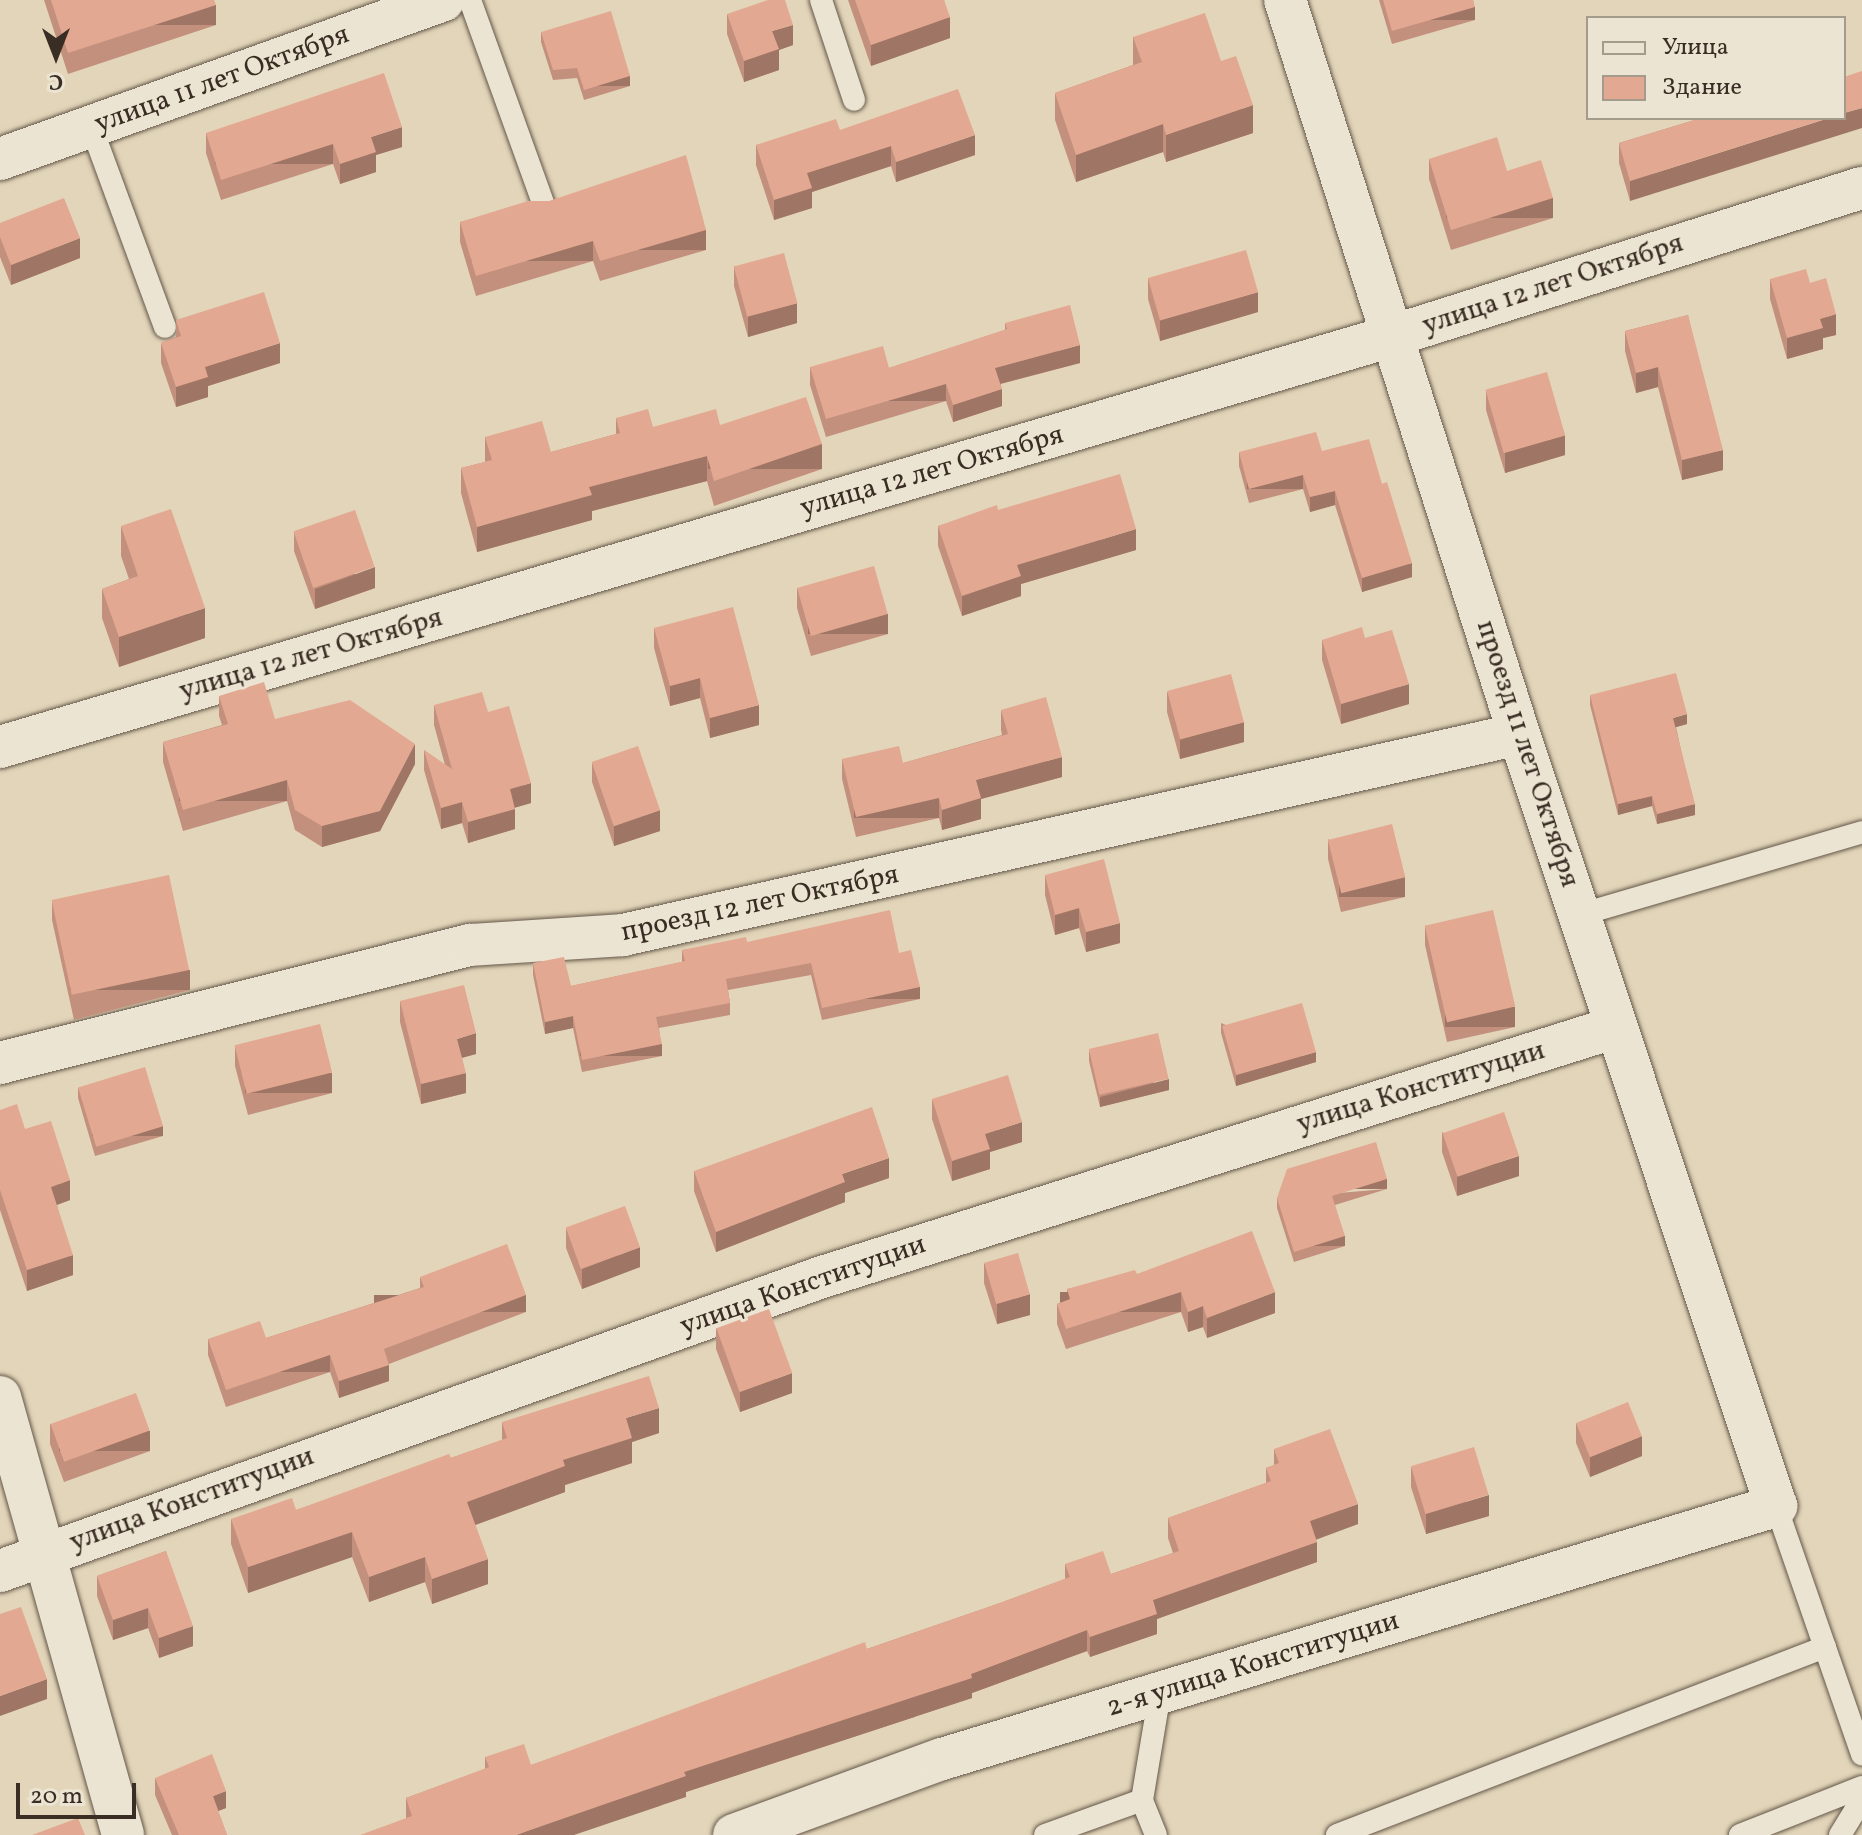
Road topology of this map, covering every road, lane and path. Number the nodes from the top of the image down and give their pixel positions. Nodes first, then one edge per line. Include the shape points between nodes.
1 (443, 0) edge
2 (470, 0) edge
3 (821, 0) edge
4 (1285, 0) edge
5 (854, 100) dead end
6 (91, 126) junction
7 (0, 159) edge
8 (1862, 188) edge
9 (545, 208) edge
10 (165, 327) dead end
11 (1392, 336) junction
12 (1519, 734) junction
13 (0, 747) edge
14 (1862, 832) edge
15 (1579, 915) junction
16 (1616, 1027) junction
17 (0, 1063) edge
18 (0, 1397) edge
19 (1776, 1506) junction
20 (46, 1552) junction
21 (0, 1571) edge
22 (1825, 1647) junction
23 (1160, 1693) junction
24 (1862, 1755) edge
25 (1862, 1787) edge
26 (1862, 1799) edge
27 (1142, 1800) junction
28 (123, 1835) edge
29 (734, 1835) edge
30 (1045, 1835) edge
31 (1156, 1835) edge
32 (1337, 1835) edge
33 (1742, 1835) edge
34 (1840, 1835) edge

1 - 6 street, улица 11 лет Октября
2 - 9 lane
3 - 5 lane
4 - 11 street, проезд 11 лет Октября
6 - 7 street, улица 11 лет Октября
6 - 10 lane
8 - 11 street, улица 12 лет Октября
11 - 12 street, проезд 11 лет Октября
11 - 13 street, улица 12 лет Октября
12 - 15 street, проезд 11 лет Октября
12 - 17 street, проезд 12 лет Октября via 623,935 470,945
14 - 15 lane
15 - 16 street, проезд 11 лет Октября
16 - 19 street, проезд 11 лет Октября
16 - 20 street, улица Конституции via 819,1278
18 - 20 street
19 - 22 lane
19 - 23 street, 2-я улица Конституции
20 - 21 street, улица Конституции
20 - 28 street
22 - 24 lane
22 - 32 lane
23 - 27 lane
23 - 29 street, 2-я улица Конституции via 942,1759
25 - 33 lane
26 - 34 lane
27 - 30 lane
27 - 31 lane

